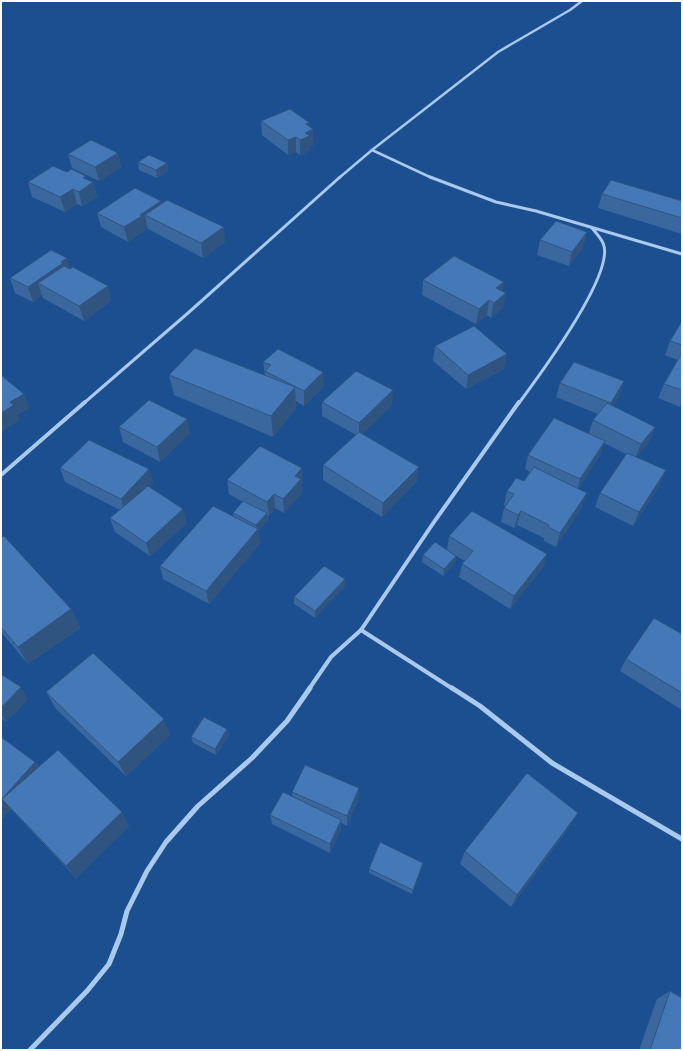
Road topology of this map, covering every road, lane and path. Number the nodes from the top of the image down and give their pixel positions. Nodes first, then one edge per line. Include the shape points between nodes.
1 (582, 1) edge
2 (372, 150) junction
3 (592, 228) junction
4 (682, 254) edge
5 (1, 475) edge
6 (361, 630) junction
7 (682, 839) edge
8 (30, 1050) edge

1 - 2 street via 498,52
2 - 3 street via 467,192
2 - 5 street via 188,314
3 - 4 street
3 - 6 street via 604,245 604,256 595,284 579,315 542,372 434,522
6 - 7 street via 480,706 552,764
6 - 8 street via 331,657 287,721 252,758 198,806 166,842 147,871 127,911 109,964

